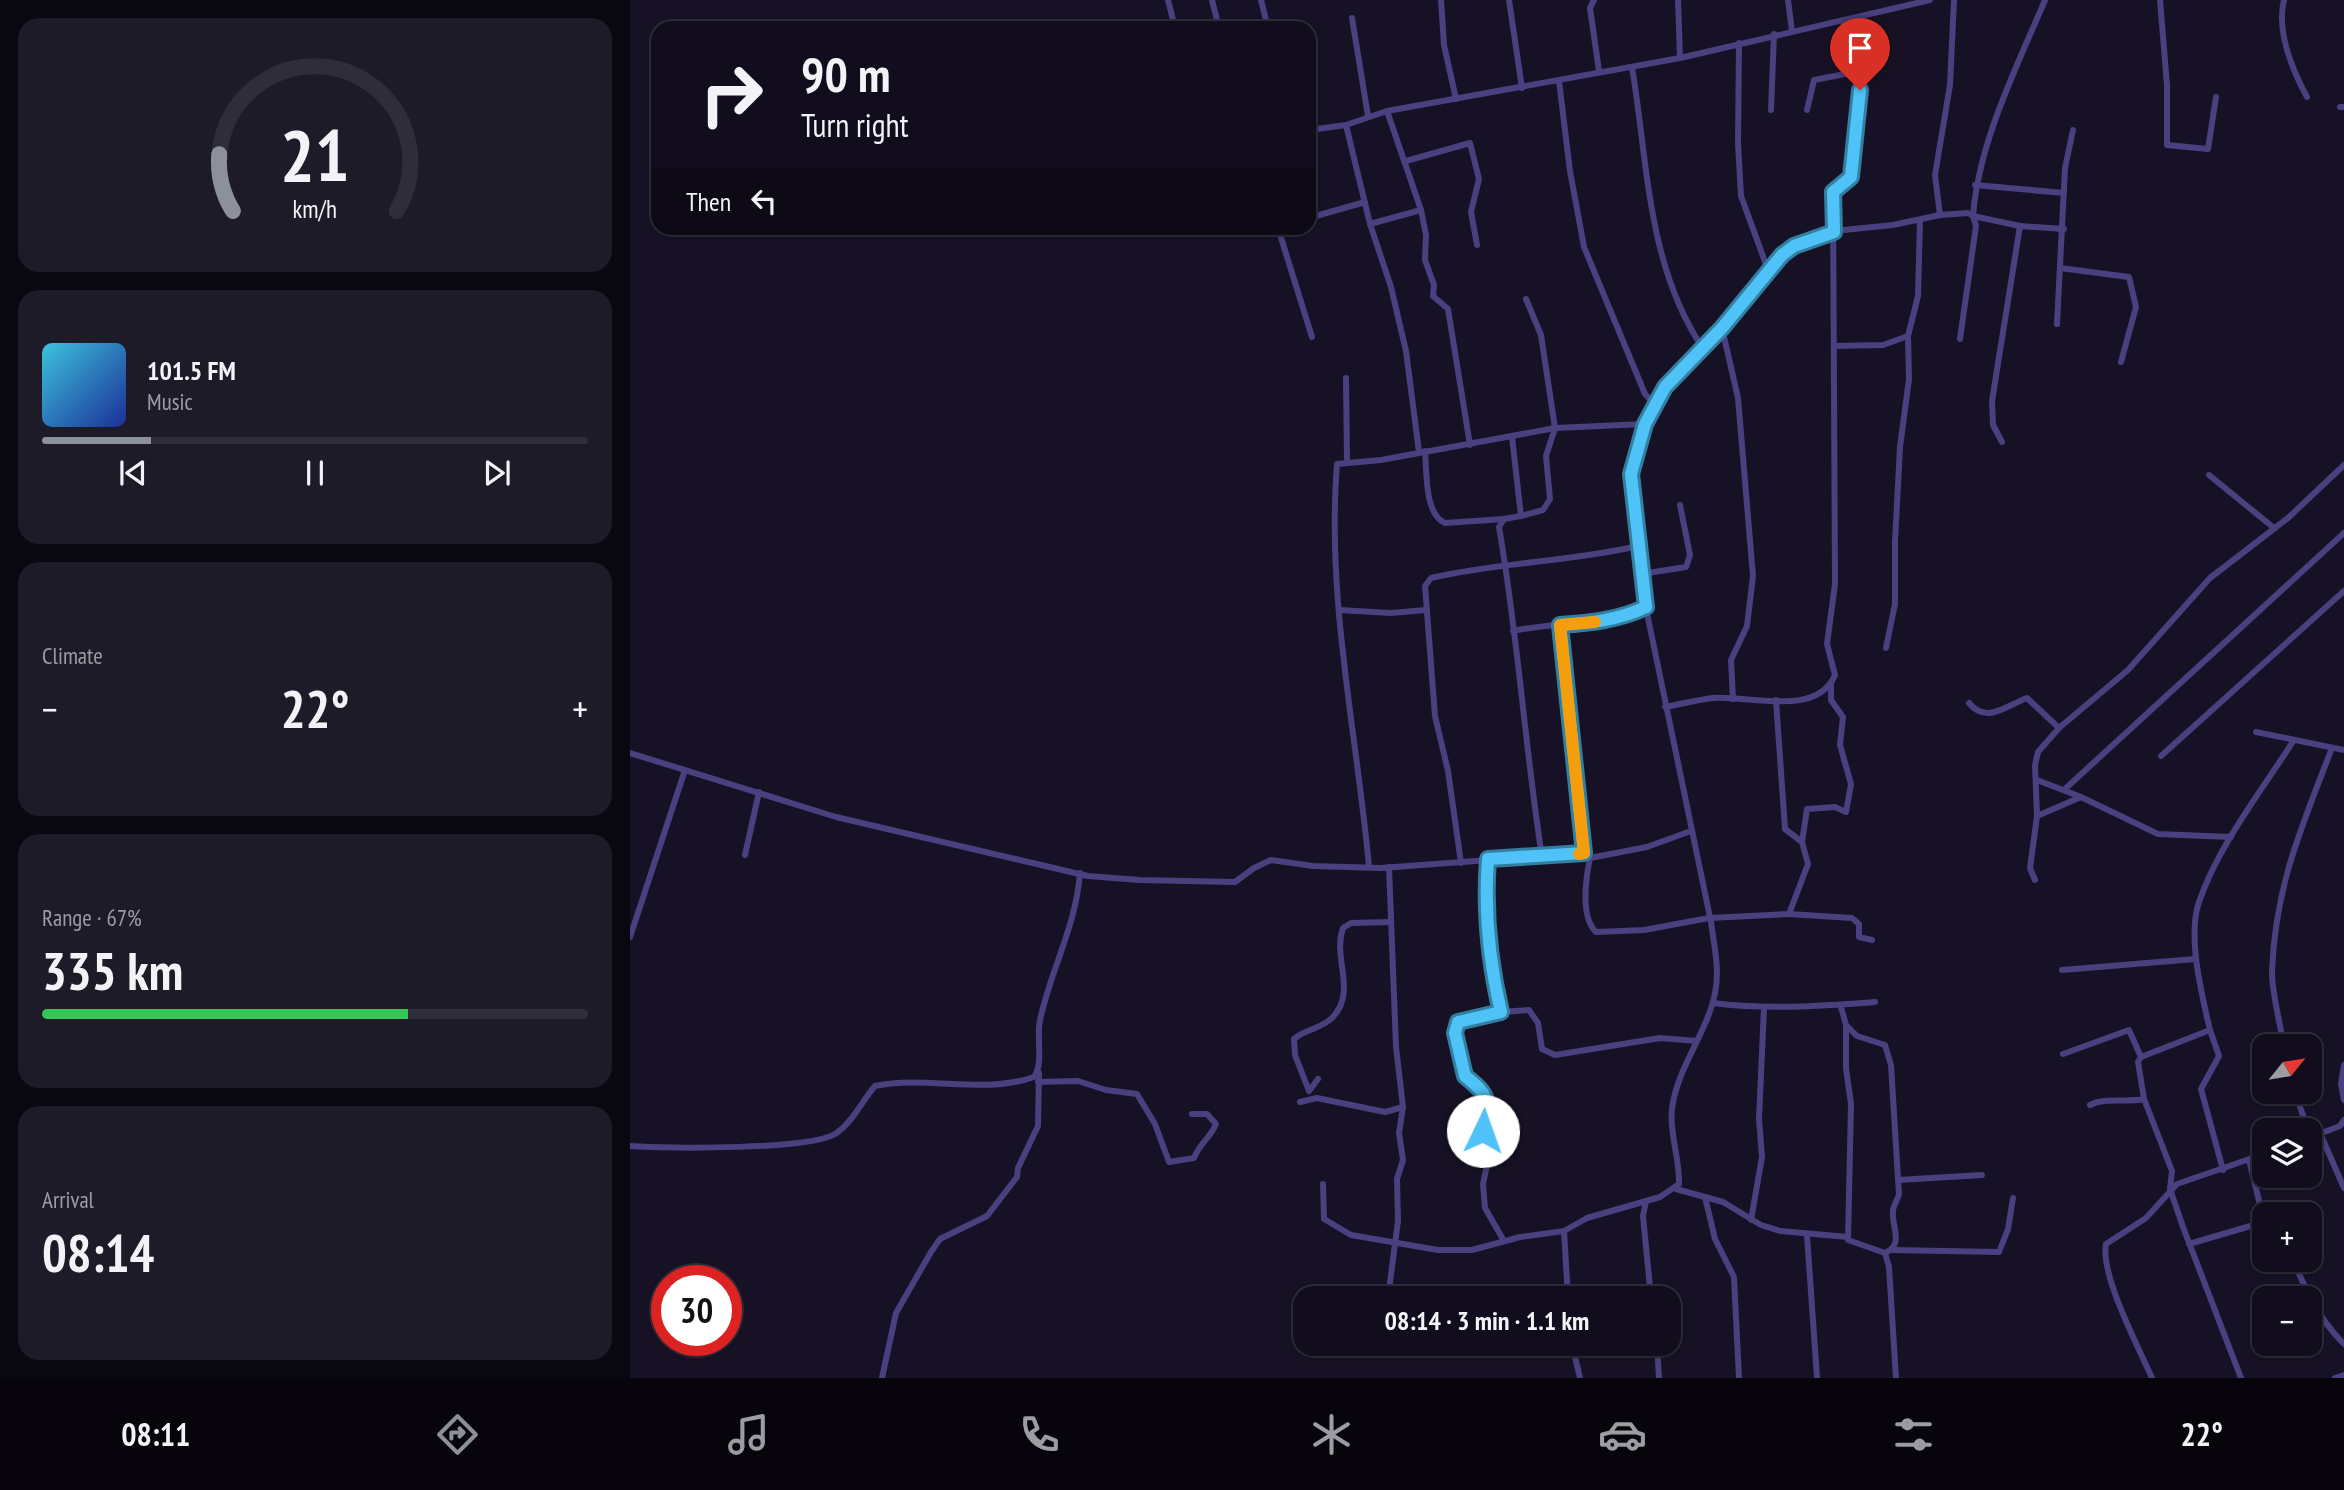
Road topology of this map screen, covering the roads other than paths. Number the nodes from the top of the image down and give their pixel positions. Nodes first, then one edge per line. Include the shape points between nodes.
1 (1168, 0) edge
2 (1212, 0) edge
3 (1261, 0) edge
4 (1441, 0) edge
5 (1509, 0) edge
6 (1594, 0) edge
7 (1678, 0) edge
8 (1788, 0) edge
9 (1930, 0) edge
10 (1954, 0) edge
11 (2045, 0) edge
12 (2160, 0) edge
13 (2284, 0) edge
14 (1352, 18) dead end
15 (1843, 20) junction
16 (1173, 21) edge
17 (1217, 21) edge
18 (1266, 21) edge
19 (1792, 31) junction
20 (1774, 34) junction
21 (1739, 43) junction
22 (1679, 58) junction
23 (1632, 67) junction
24 (1599, 71) junction
25 (1850, 73) junction
26 (1559, 81) junction
27 (1522, 88) junction
28 (2216, 97) dead end
29 (2306, 97) dead end
30 (1455, 99) junction
31 (1771, 110) dead end
32 (1807, 110) dead end
33 (1387, 111) junction
34 (1368, 116) junction
35 (1346, 125) junction
36 (1316, 129) edge
37 (2073, 130) dead end
38 (1406, 161) junction
39 (1975, 185) junction
40 (2064, 193) junction
41 (1365, 202) junction
42 (1421, 211) junction
43 (1940, 215) junction
44 (1316, 216) edge
45 (1973, 216) junction
46 (1920, 220) junction
47 (1370, 224) junction
48 (2020, 226) junction
49 (2064, 229) junction
50 (1834, 232) junction
51 (1280, 235) edge
52 (1478, 245) dead end
53 (2060, 268) junction
54 (1768, 270) junction
55 (1526, 299) dead end
56 (2057, 324) dead end
57 (1722, 328) junction
58 (1908, 336) junction
59 (1312, 337) dead end
60 (1960, 338) dead end
61 (1835, 346) junction
62 (1702, 347) junction
63 (2121, 362) dead end
64 (1346, 378) dead end
65 (1655, 405) junction
66 (1645, 424) junction
67 (1555, 428) junction
68 (1512, 437) junction
69 (2002, 442) dead end
70 (1470, 445) junction
71 (1422, 452) junction
72 (1347, 462) junction
73 (2344, 465) edge
74 (2209, 475) dead end
75 (1680, 505) dead end
76 (1521, 516) junction
77 (1504, 519) junction
78 (2274, 528) junction
79 (2344, 533) edge
80 (1638, 546) junction
81 (1505, 564) junction
82 (1641, 575) junction
83 (2344, 591) edge
84 (1646, 607) junction
85 (1339, 610) junction
86 (1426, 610) junction
87 (1560, 625) junction
88 (1513, 631) junction
89 (1886, 648) dead end
90 (1831, 684) junction
91 (1733, 699) junction
92 (1776, 700) junction
93 (1969, 703) dead end
94 (1665, 707) junction
95 (2059, 729) junction
96 (2256, 732) dead end
97 (2294, 740) junction
98 (2332, 748) junction
99 (2344, 750) edge
100 (630, 753) edge
101 (2161, 755) dead end
102 (685, 770) junction
103 (2038, 780) junction
104 (2066, 788) junction
105 (759, 792) junction
106 (2081, 797) junction
107 (2037, 816) junction
108 (1692, 831) junction
109 (2231, 837) junction
110 (1802, 842) junction
111 (745, 855) dead end
112 (1587, 856) junction
113 (1542, 858) junction
114 (1488, 859) junction
115 (1461, 863) junction
116 (1369, 867) junction
117 (1389, 867) junction
118 (1080, 873) junction
119 (2035, 880) dead end
120 (1789, 914) junction
121 (1709, 918) junction
122 (1391, 922) junction
123 (630, 937) edge
124 (1872, 940) dead end
125 (2195, 958) junction
126 (2062, 970) dead end
127 (1875, 1002) dead end
128 (1713, 1003) junction
129 (1840, 1007) junction
130 (1764, 1008) junction
131 (1501, 1012) junction
132 (1846, 1025) junction
133 (2210, 1030) junction
134 (2282, 1034) edge
135 (1697, 1041) junction
136 (2063, 1054) dead end
137 (2141, 1057) junction
138 (2344, 1065) edge
139 (1039, 1071) junction
140 (1318, 1079) dead end
141 (1038, 1082) junction
142 (2144, 1099) junction
143 (2344, 1100) edge
144 (1300, 1102) dead end
145 (2090, 1105) dead end
146 (1403, 1107) junction
147 (1192, 1114) dead end
148 (2344, 1120) edge
149 (2322, 1132) edge
150 (2322, 1138) edge
151 (630, 1146) edge
152 (2252, 1159) edge
153 (2249, 1160) junction
154 (2223, 1170) junction
155 (1982, 1175) dead end
156 (1898, 1180) junction
157 (1323, 1184) dead end
158 (2344, 1188) edge
159 (1676, 1189) junction
160 (2170, 1189) junction
161 (1705, 1197) junction
162 (2013, 1198) dead end
163 (1646, 1201) junction
164 (2259, 1202) edge
165 (1751, 1220) junction
166 (2252, 1226) edge
167 (1564, 1231) junction
168 (1807, 1235) junction
169 (1848, 1237) junction
170 (1395, 1241) junction
171 (1504, 1241) junction
172 (2189, 1244) junction
173 (1888, 1252) junction
174 (2300, 1272) edge
175 (1389, 1286) edge
176 (1567, 1286) edge
177 (1650, 1286) edge
178 (2344, 1344) edge
179 (1574, 1356) edge
180 (1658, 1356) edge
181 (2344, 1375) edge
182 (1577, 1377) edge
183 (883, 1378) edge
184 (1659, 1378) edge
185 (1739, 1378) edge
186 (1817, 1378) edge
187 (1896, 1378) edge
188 (2152, 1378) edge
189 (2241, 1378) edge
190 (2335, 1378) edge

1 - 16 street
2 - 17 street
3 - 18 street
4 - 30 street
5 - 27 street
6 - 24 street via 1590,8
7 - 22 street
8 - 19 street
9 - 15 street
10 - 43 street via 1950,85 1935,175
11 - 39 street
12 - 28 street via 2167,145 2208,149
13 - 29 street via 2287,51
14 - 34 street
15 - 19 street
15 - 25 street
19 - 20 street
20 - 21 street
20 - 31 street
21 - 22 street
21 - 54 street via 1741,196
22 - 23 street
23 - 24 street
23 - 62 street via 1656,234 1676,301
24 - 26 street
25 - 32 street via 1814,80
25 - 50 street via 1860,90 1860,103 1851,177 1833,192
26 - 27 street
26 - 65 street via 1584,247 1645,394
27 - 30 street
30 - 33 street
33 - 34 street
33 - 38 street
34 - 35 street
35 - 36 street
35 - 41 street
37 - 40 street
38 - 42 street
38 - 52 street via 1470,143 1479,179 1471,212
39 - 40 street
39 - 45 street
40 - 49 street
41 - 44 street
41 - 47 street
42 - 47 street
42 - 70 street via 1433,296 1448,309
43 - 45 street
43 - 46 street
45 - 48 street
45 - 60 street via 1976,226
46 - 50 street
46 - 58 street via 1916,310
47 - 71 street via 1406,351
48 - 49 street
48 - 69 street via 1992,401 1993,425
49 - 53 street
50 - 54 street via 1794,246
50 - 61 street
51 - 59 street
53 - 56 street
53 - 63 street via 2129,277 2136,307
54 - 57 street
55 - 67 street via 1541,335
57 - 62 street
57 - 91 street via 1738,398 1753,576 1747,626 1731,660
58 - 61 street via 1883,345
58 - 89 street via 1895,604
61 - 90 street via 1835,584 1827,643 1835,667
62 - 65 street via 1672,378
64 - 72 street
65 - 66 street
66 - 67 street
66 - 80 street via 1631,465
67 - 68 street
67 - 76 street via 1546,456 1548,506
68 - 70 street
68 - 76 street
70 - 71 street
71 - 72 street
71 - 77 street via 1432,507 1439,520
72 - 85 street via 1337,464 1335,488
73 - 78 street
74 - 78 street
75 - 82 street via 1690,555 1686,567
76 - 77 street
77 - 81 street via 1499,527
78 - 95 street via 2210,578 2129,670
79 - 104 street
80 - 81 street
80 - 82 street
81 - 86 street via 1431,578 1425,586
81 - 88 street
82 - 84 street
83 - 101 street
84 - 87 street via 1632,614
84 - 94 street
85 - 86 street
85 - 116 street
86 - 115 street via 1435,716
87 - 88 street
87 - 112 street
88 - 113 street
90 - 92 street via 1812,696
90 - 110 street via 1831,700 1843,717 1840,746 1851,784 1846,812 1835,807 1807,809
91 - 92 street
91 - 94 street
92 - 110 street via 1785,825 1788,834
93 - 95 street via 1974,709 1998,713 2026,698
94 - 108 street
95 - 103 street via 2038,752
96 - 97 street
97 - 98 street
97 - 109 street
98 - 99 street
98 - 134 street via 2286,867 2276,916 2272,974
100 - 102 street
102 - 105 street
102 - 123 street
103 - 104 street
103 - 107 street
104 - 106 street
105 - 111 street
105 - 118 street via 945,845
106 - 107 street
106 - 109 street via 2158,834
107 - 119 street via 2029,867
108 - 112 street via 1647,846
108 - 121 street
109 - 125 street via 2198,904
110 - 120 street via 1808,864
112 - 113 street
112 - 121 street via 1586,892 1590,925 1596,932 1644,930
113 - 114 street
114 - 115 street
114 - 131 street via 1489,950
115 - 117 street
116 - 117 street
116 - 118 street via 1271,860 1235,882 1139,880
117 - 122 street
118 - 139 street via 1068,938 1036,1035
120 - 121 street
120 - 124 street via 1852,918 1859,924 1859,937
121 - 128 street via 1716,960
122 - 140 street via 1351,923 1343,928 1342,1005 1321,1027 1294,1039 1309,1091
122 - 146 street
125 - 126 street
125 - 133 street
127 - 129 street
128 - 130 street
128 - 135 street
129 - 130 street
129 - 132 street
130 - 165 street via 1759,1119 1762,1157
131 - 135 street via 1529,1010 1538,1023 1542,1049 1555,1055 1660,1038
131 - 171 street via 1458,1022 1455,1033 1465,1076 1481,1087 1487,1100 1482,1144 1487,1165 1485,1208
132 - 156 street via 1857,1036 1885,1045 1889,1053
132 - 169 street via 1851,1104
133 - 137 street
133 - 154 street via 2219,1056 2201,1089
135 - 159 street via 1681,1074 1672,1110 1680,1172
136 - 137 street via 2129,1030
137 - 142 street
138 - 143 street
139 - 141 street
139 - 151 street via 1034,1077 1007,1083 875,1086 837,1134 816,1141 768,1147
141 - 147 street via 1077,1081 1136,1094 1155,1124 1169,1162 1194,1158 1212,1133 1216,1124 1207,1114
141 - 183 street via 1038,1126 1017,1177 987,1216 935,1245 896,1313
142 - 145 street
142 - 160 street via 2172,1171
144 - 146 street via 1317,1098 1385,1112
146 - 170 street
148 - 149 street
150 - 158 street
152 - 153 street
153 - 154 street
153 - 164 street
154 - 160 street
155 - 156 street
156 - 173 street via 1899,1194 1892,1211 1897,1227
157 - 170 street via 1324,1219 1352,1235
159 - 161 street
159 - 163 street
160 - 172 street
160 - 188 street via 2146,1218 2108,1241 2105,1248 2124,1316
161 - 165 street via 1723,1202
161 - 185 street via 1715,1239 1734,1277
162 - 173 street via 1999,1252
163 - 167 street via 1587,1218
163 - 177 street via 1643,1216
165 - 168 street
166 - 172 street
167 - 171 street
167 - 176 street
168 - 169 street
168 - 186 street
169 - 173 street
170 - 171 street via 1461,1250
170 - 175 street
172 - 189 street
173 - 187 street
174 - 178 street via 2328,1328
179 - 182 street
180 - 184 street
181 - 190 street

